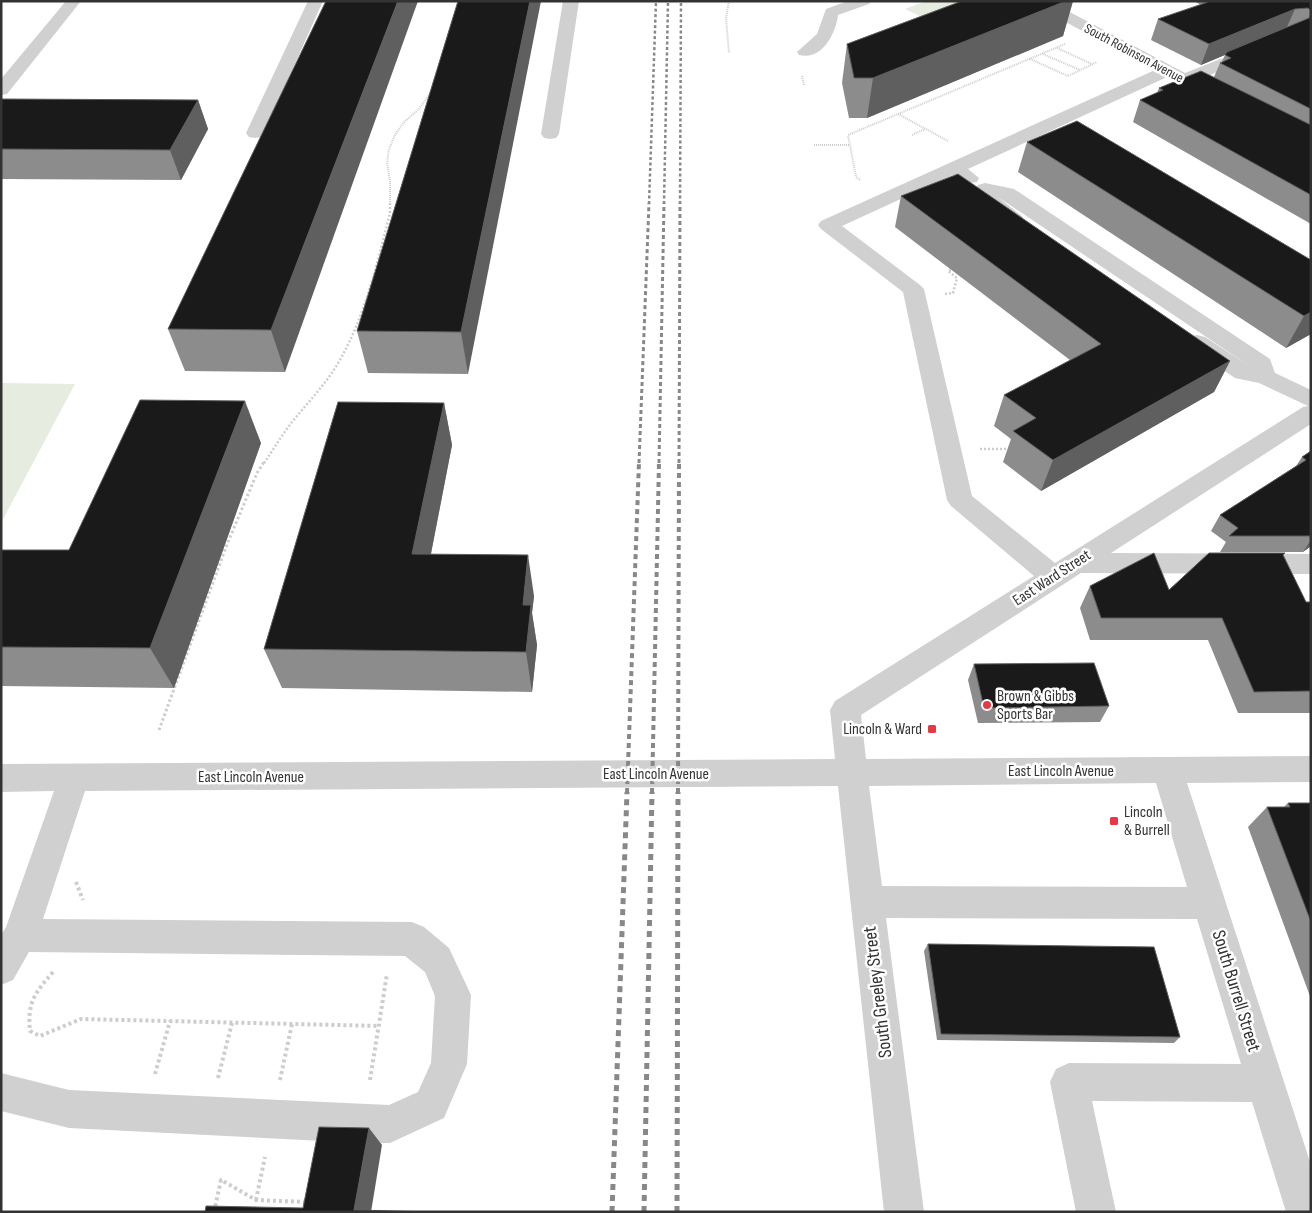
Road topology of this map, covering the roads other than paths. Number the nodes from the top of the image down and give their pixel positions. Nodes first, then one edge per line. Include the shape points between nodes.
1 (74, 1) edge
2 (316, 1) edge
3 (571, 1) edge
4 (864, 1) edge
5 (1037, 1) edge
6 (1268, 45) edge
7 (805, 52) dead end
8 (1167, 71) junction
9 (1184, 80) junction
10 (1, 90) edge
11 (1226, 101) edge
12 (254, 133) dead end
13 (550, 134) dead end
14 (954, 168) junction
15 (1311, 399) edge
16 (1311, 413) edge
17 (1311, 564) edge
18 (1064, 570) junction
19 (1311, 769) edge
20 (1166, 770) junction
21 (852, 772) junction
22 (1, 778) edge
23 (74, 778) junction
24 (867, 902) junction
25 (1209, 903) junction
26 (20, 935) junction
27 (1, 968) edge
28 (1265, 1083) junction
29 (1, 1092) edge
30 (904, 1212) edge
31 (1096, 1212) edge
32 (1306, 1212) edge

1 - 10 street
2 - 12 street
3 - 13 street
4 - 7 street via 825,8 828,32 821,42
5 - 8 street, South Robinson Avenue
6 - 9 street
8 - 9 street, South Robinson Avenue
8 - 14 street
9 - 11 street, South Robinson Avenue
14 - 15 street via 985,189 1007,193 1262,364 1266,377
14 - 18 street via 828,226 913,289 960,500
16 - 18 street, East Ward Street
17 - 18 street
18 - 21 street, East Ward Street via 845,710
19 - 20 street, East Lincoln Avenue
20 - 21 street, East Lincoln Avenue
20 - 25 street, South Burrell Street
21 - 23 street, East Lincoln Avenue
21 - 24 street, South Greeley Street
22 - 23 street, East Lincoln Avenue
23 - 26 street
24 - 25 street
24 - 30 street, South Greeley Street
25 - 28 street, South Burrell Street
26 - 27 street
26 - 29 street via 412,939 437,960 452,995 449,1064 431,1104 390,1124 69,1109
28 - 31 street via 1069,1082
28 - 32 street, South Burrell Street

